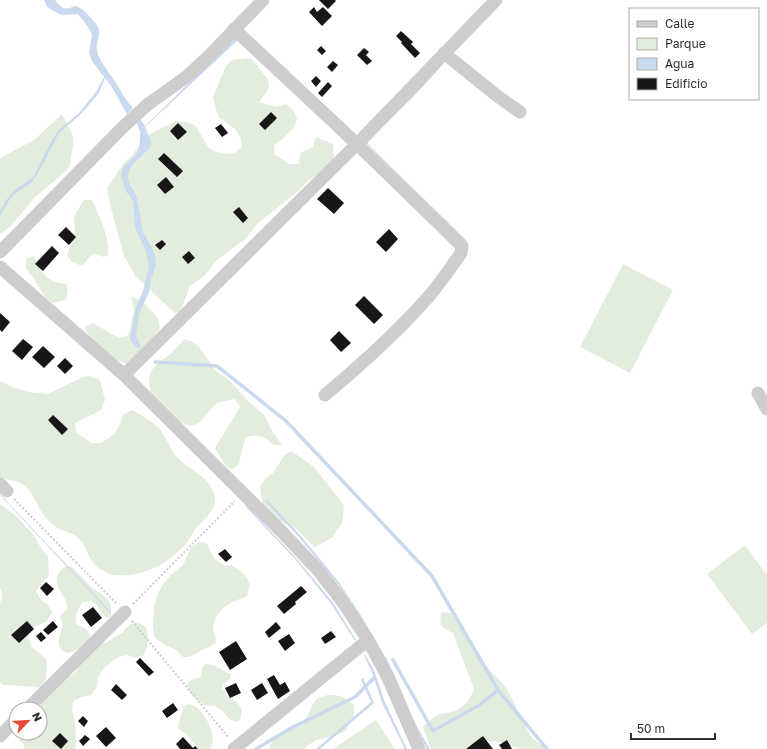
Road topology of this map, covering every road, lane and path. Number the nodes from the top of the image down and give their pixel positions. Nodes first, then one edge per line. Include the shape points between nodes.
1 (263, 0) edge
2 (496, 0) edge
3 (234, 29) junction
4 (444, 53) junction
5 (520, 112) dead end
6 (357, 144) junction
7 (0, 252) edge
8 (0, 267) edge
9 (124, 375) junction
10 (758, 393) dead end
11 (325, 395) dead end
12 (767, 409) edge
13 (3, 487) edge
14 (243, 492) junction
15 (125, 612) junction
16 (368, 640) junction
17 (35, 701) edge
18 (8, 728) edge
19 (0, 736) edge
20 (235, 748) edge
21 (419, 749) edge

1 - 3 street
2 - 4 street
3 - 6 street
3 - 7 street via 186,77 147,104
4 - 5 street
4 - 6 street
6 - 9 street
6 - 11 street via 462,246 461,253 430,294 401,326
8 - 9 street
9 - 14 street
10 - 12 street
13 - 15 path
14 - 15 path
14 - 16 street via 318,570
15 - 17 street
15 - 20 path
16 - 20 street
16 - 21 street via 388,678
18 - 19 street

